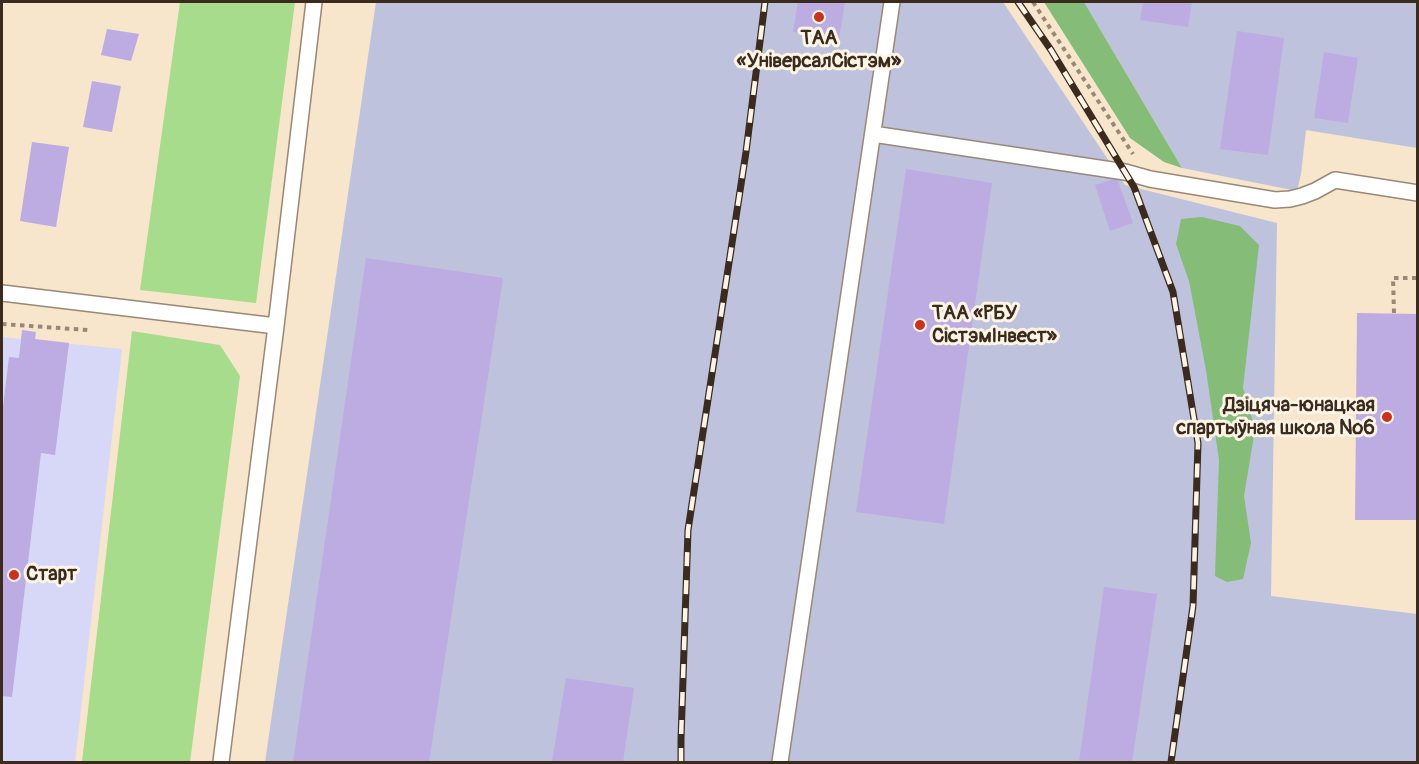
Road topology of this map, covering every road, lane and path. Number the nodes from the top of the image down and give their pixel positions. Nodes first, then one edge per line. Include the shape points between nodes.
1 (314, 2) edge
2 (892, 2) edge
3 (1033, 2) edge
4 (873, 134) junction
5 (1150, 179) junction
6 (1418, 193) edge
7 (1418, 278) edge
8 (2, 293) edge
9 (1394, 313) dead end
10 (2, 324) edge
11 (276, 326) junction
12 (88, 330) dead end
13 (220, 762) edge
14 (780, 762) edge

1 - 11 lane
2 - 4 lane
3 - 5 path
4 - 5 lane
4 - 14 lane
5 - 6 lane via 1275,200 1302,196 1335,180
7 - 9 path via 1393,278
8 - 11 lane
10 - 12 path
11 - 13 lane

